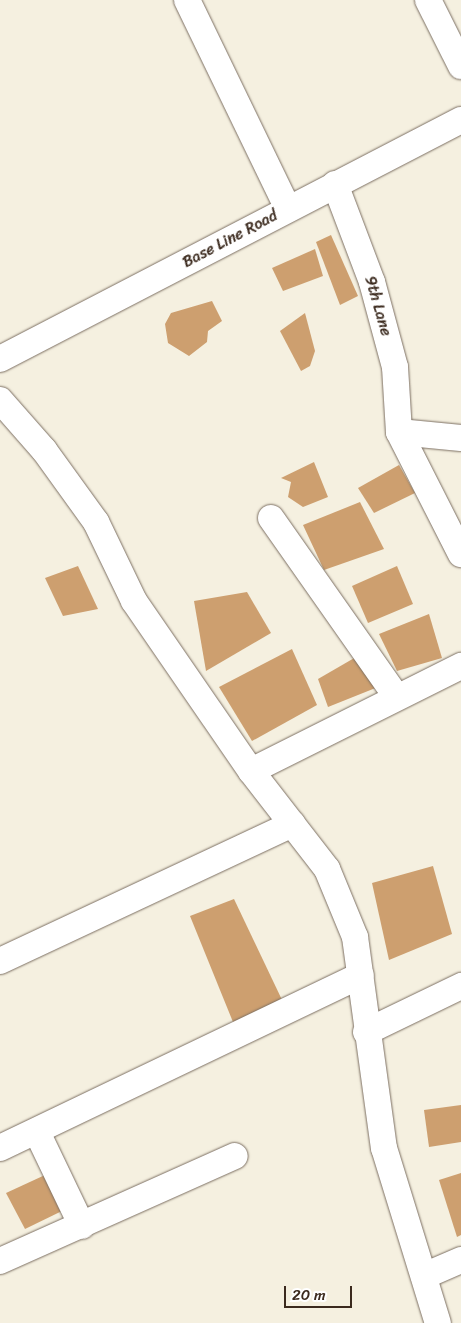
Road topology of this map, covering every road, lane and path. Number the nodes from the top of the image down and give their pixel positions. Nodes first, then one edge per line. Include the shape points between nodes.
1 (188, 0) edge
2 (428, 0) edge
3 (461, 66) edge
4 (459, 126) edge
5 (335, 184) junction
6 (288, 209) junction
7 (0, 359) edge
8 (0, 400) edge
9 (399, 432) junction
10 (461, 438) edge
11 (271, 518) dead end
12 (461, 554) edge
13 (461, 666) edge
14 (396, 697) junction
15 (251, 771) junction
16 (292, 824) junction
17 (0, 961) edge
18 (361, 975) junction
19 (461, 986) edge
20 (366, 1032) junction
21 (37, 1132) junction
22 (0, 1148) edge
23 (235, 1156) dead end
24 (82, 1226) junction
25 (461, 1260) edge
26 (0, 1261) edge
27 (424, 1276) junction
28 (438, 1323) edge

1 - 6 street
2 - 3 street
4 - 5 street, Base Line Road
5 - 6 street, Base Line Road
5 - 9 street, 9th Lane via 372,282 396,367
6 - 7 street, Base Line Road
8 - 15 street via 44,450 96,522 134,600
9 - 10 street
9 - 12 street
11 - 14 street
13 - 14 street
14 - 15 street
15 - 16 street
16 - 17 street
16 - 18 street via 326,869 355,936
18 - 20 street
18 - 21 street
19 - 20 street
20 - 27 street via 384,1148
21 - 22 street
21 - 24 street
23 - 24 street
24 - 26 street
25 - 27 street
27 - 28 street

